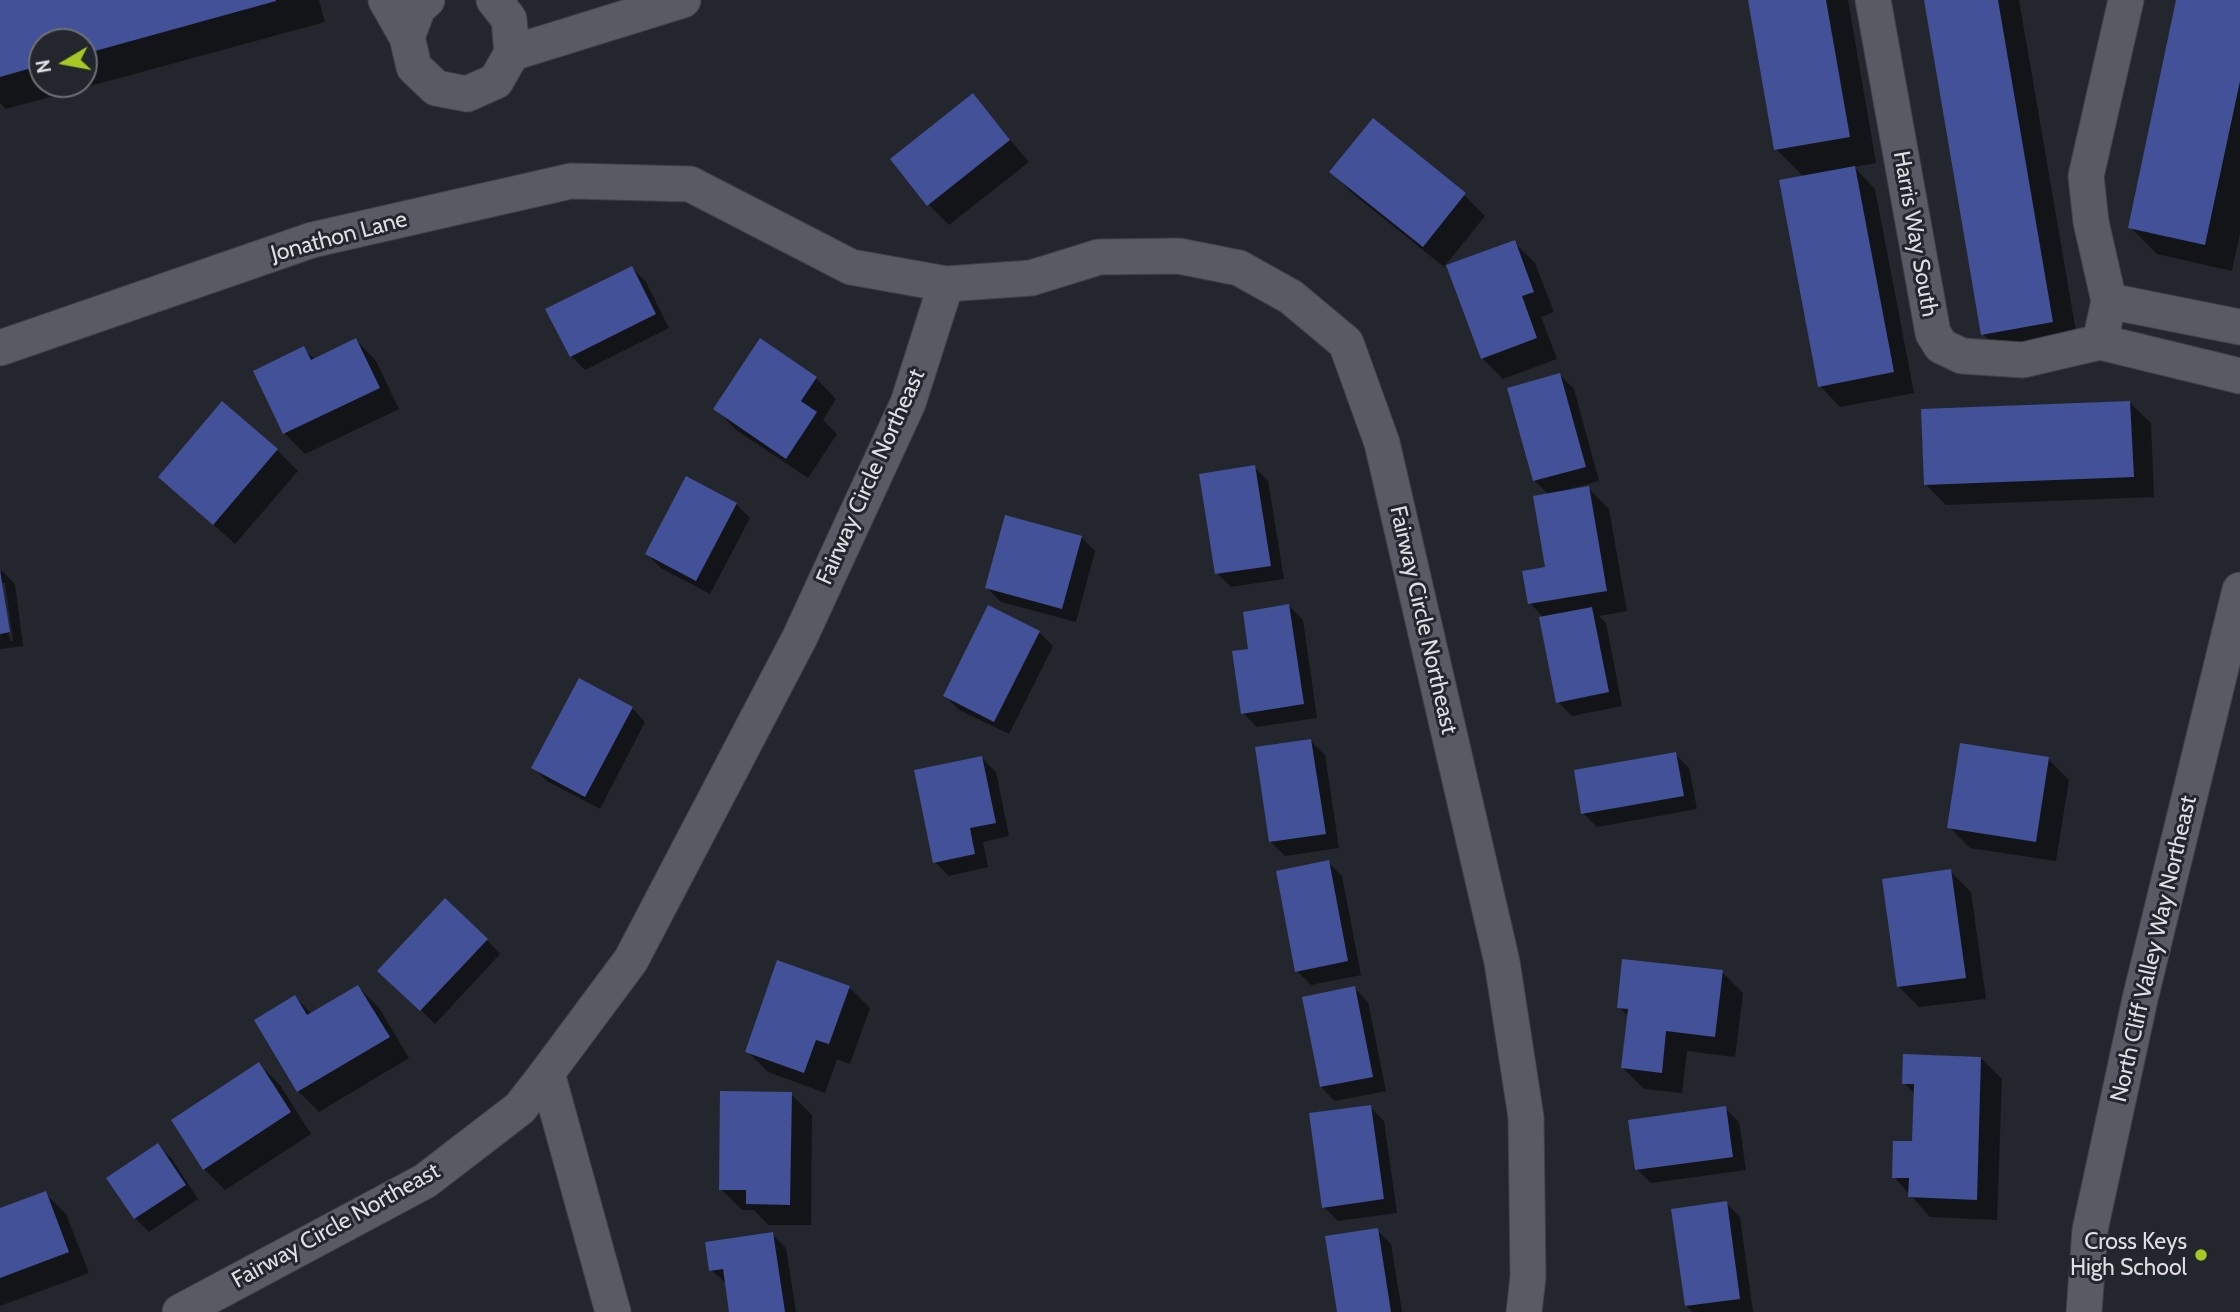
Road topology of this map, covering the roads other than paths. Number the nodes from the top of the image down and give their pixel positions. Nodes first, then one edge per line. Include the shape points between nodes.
1 (386, 0) edge
2 (427, 0) edge
3 (494, 0) edge
4 (683, 0) edge
5 (1872, 0) edge
6 (2126, 0) edge
7 (407, 37) junction
8 (512, 53) junction
9 (946, 284) junction
10 (2109, 301) junction
11 (2240, 327) edge
12 (2100, 342) junction
13 (0, 348) edge
14 (2240, 376) edge
15 (2240, 590) edge
16 (547, 1073) junction
17 (180, 1312) edge
18 (613, 1312) edge
19 (1524, 1312) edge
20 (2084, 1312) edge

1 - 7 street
2 - 7 street via 418,8
3 - 8 street via 509,19
4 - 8 street
5 - 12 street, Harris Way South via 1933,333 1941,346 1962,356 2023,360
6 - 10 street via 2086,176
7 - 8 street via 408,52 423,79 451,93 483,89 506,68
9 - 13 street, Jonathon Lane via 851,267 690,184 571,181 312,240
9 - 16 street, Fairway Circle Northeast via 908,403 800,637 631,960
9 - 19 street, Fairway Circle Northeast via 1031,278 1099,257 1179,256 1239,268 1291,298 1346,343 1382,443 1502,962 1526,1117 1528,1277
10 - 11 street
10 - 12 street
12 - 14 street, Harris Way South
15 - 20 street, North Cliff Valley Way Northeast via 2098,1189
16 - 17 street, Fairway Circle Northeast via 520,1108 425,1181
16 - 18 street

